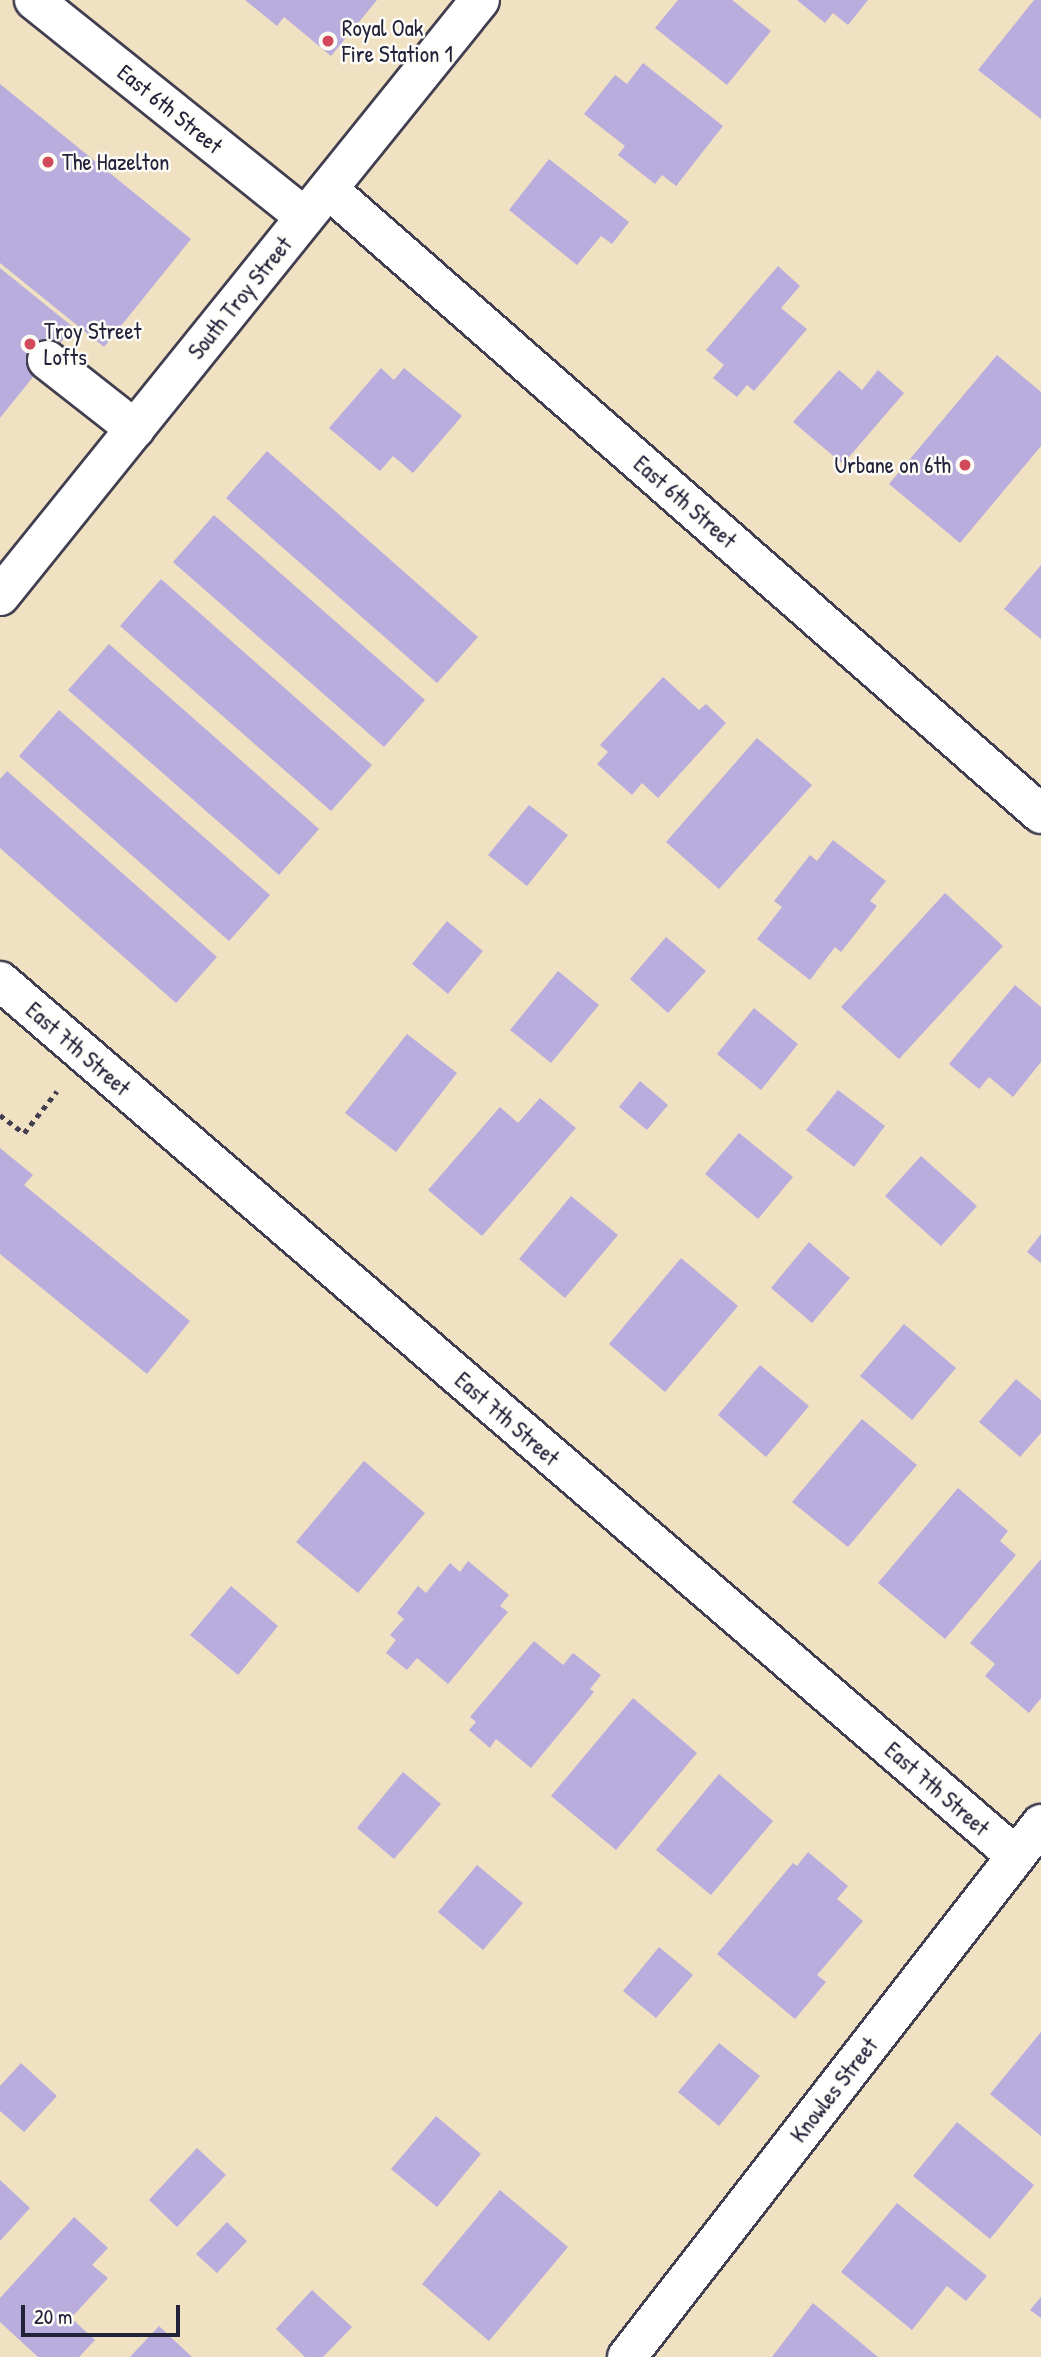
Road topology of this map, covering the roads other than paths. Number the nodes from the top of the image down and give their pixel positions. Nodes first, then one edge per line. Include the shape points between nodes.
1 (34, 0) edge
2 (480, 0) edge
3 (317, 203) junction
4 (47, 360) dead end
5 (135, 429) junction
6 (0, 596) edge
7 (1041, 814) edge
8 (0, 981) edge
9 (1041, 1824) edge
10 (1016, 1856) junction
11 (627, 2357) edge

1 - 3 street, East 6th Street
2 - 3 street, South Troy Street
3 - 5 street, South Troy Street
3 - 7 street, East 6th Street
4 - 5 street
5 - 6 street, South Troy Street
8 - 10 street, East 7th Street
9 - 10 street, Knowles Street
10 - 11 street, Knowles Street

